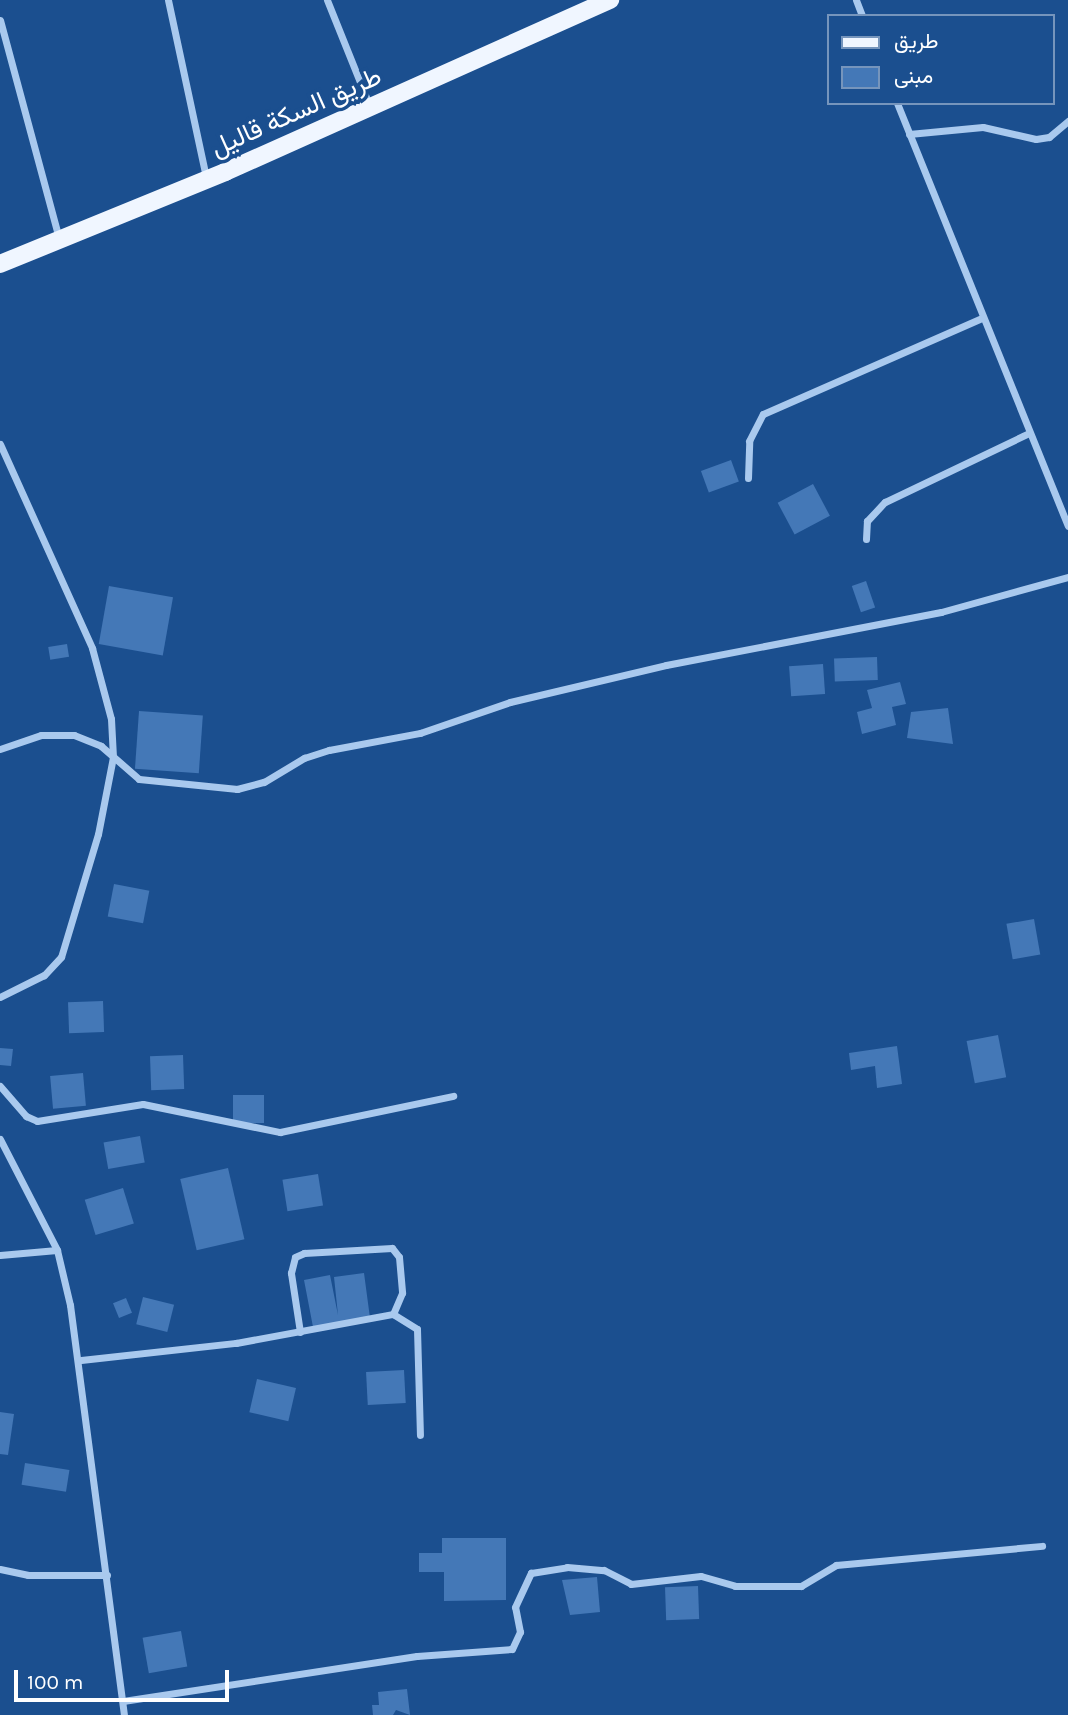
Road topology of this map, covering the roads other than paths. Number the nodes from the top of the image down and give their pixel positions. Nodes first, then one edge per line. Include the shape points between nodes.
1 (167, 0) edge
2 (327, 0) edge
3 (610, 0) edge
4 (0, 19) edge
5 (898, 105) edge
6 (370, 108) junction
7 (1068, 121) edge
8 (909, 134) junction
9 (207, 179) junction
10 (59, 240) junction
11 (0, 264) edge
12 (982, 318) junction
13 (1029, 433) junction
14 (0, 444) edge
15 (748, 478) dead end
16 (1068, 526) edge
17 (866, 539) dead end
18 (1068, 577) edge
19 (0, 749) edge
20 (113, 757) junction
21 (0, 997) edge
22 (0, 1086) edge
23 (453, 1096) dead end
24 (0, 1139) edge
25 (57, 1250) junction
26 (0, 1255) edge
27 (393, 1314) junction
28 (300, 1332) junction
29 (81, 1360) junction
30 (420, 1435) dead end
31 (1042, 1546) dead end
32 (0, 1569) edge
33 (107, 1575) junction
34 (123, 1701) junction
35 (124, 1715) edge

1 - 9 street
2 - 6 street
3 - 6 main road, طريق السكة قاليل
4 - 10 street
5 - 8 street
6 - 9 main road, طريق السكة قاليل
7 - 8 street via 1049,137 1037,139 983,127
8 - 12 street
9 - 10 main road, طريق السكة قاليل
10 - 11 main road, طريق السكة قاليل
12 - 13 street
12 - 15 street via 763,414 749,441
13 - 16 street
13 - 17 street via 885,502 867,521
14 - 20 street via 92,648 111,719
18 - 20 street via 941,612 666,665 510,702 420,733 329,750 304,758 264,782 237,789 139,779
19 - 20 street via 41,735 74,735 101,746
20 - 21 street via 98,834 61,957 44,975
22 - 23 street via 26,1116 37,1121 143,1104 280,1132
24 - 25 street
25 - 26 street
25 - 29 street
27 - 28 street
27 - 28 street via 402,1293 399,1257 392,1248 304,1253 295,1257 291,1273
27 - 30 street via 417,1329
28 - 29 street
29 - 33 street
31 - 34 street via 836,1565 801,1586 735,1586 701,1576 631,1584 604,1570 566,1567 531,1573 515,1607 520,1632 512,1649 417,1656
32 - 33 street via 28,1575
33 - 34 street
34 - 35 street

